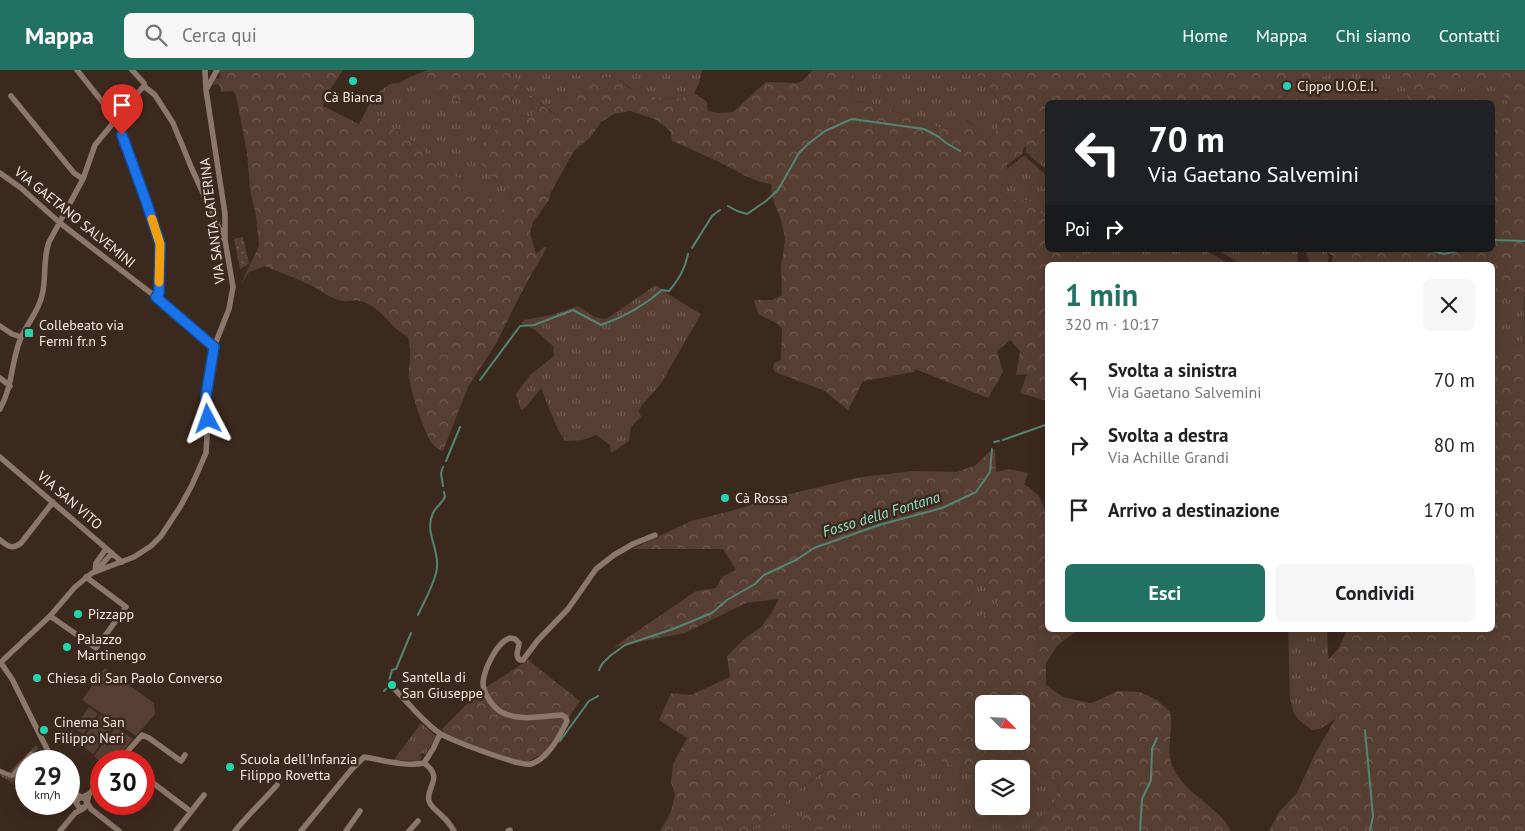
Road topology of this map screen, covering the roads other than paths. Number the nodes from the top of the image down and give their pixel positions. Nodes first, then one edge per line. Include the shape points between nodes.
1 (77, 70) edge
2 (132, 70) edge
3 (205, 70) edge
4 (217, 70) edge
5 (145, 87) junction
6 (206, 90) junction
7 (11, 96) dead end
8 (116, 119) junction
9 (0, 173) edge
10 (83, 179) junction
11 (60, 223) junction
12 (226, 240) junction
13 (156, 297) junction
14 (0, 326) edge
15 (219, 333) junction
16 (12, 334) junction
17 (21, 337) junction
18 (204, 338) junction
19 (19, 344) junction
20 (214, 347) junction
21 (0, 378) edge
22 (10, 386) junction
23 (0, 409) edge
24 (0, 457) edge
25 (53, 502) junction
26 (655, 535) dead end
27 (0, 540) edge
28 (106, 549) junction
29 (112, 554) junction
30 (122, 562) junction
31 (95, 572) junction
32 (86, 577) junction
33 (50, 616) junction
34 (0, 663) edge
35 (389, 684) dead end
36 (440, 734) junction
37 (47, 750) edge
38 (129, 750) edge
39 (185, 755) dead end
40 (424, 762) junction
41 (0, 771) edge
42 (15, 773) edge
43 (155, 785) edge
44 (277, 785) dead end
45 (90, 793) edge
46 (204, 795) dead end
47 (80, 796) edge
48 (80, 799) edge
49 (85, 800) junction
50 (80, 806) edge
51 (90, 808) edge
52 (360, 811) dead end
53 (190, 812) junction
54 (73, 815) edge
55 (99, 815) edge
56 (418, 821) dead end
57 (61, 831) edge
58 (119, 831) edge
59 (176, 831) edge
60 (235, 831) edge
61 (301, 831) edge
62 (346, 831) edge
63 (409, 831) edge
64 (454, 831) edge

1 - 8 street
2 - 5 street
3 - 6 street, VIA SANTA CATERINA
4 - 6 street
5 - 8 street
5 - 12 street via 155,95 173,123
6 - 12 street, VIA SANTA CATERINA
7 - 10 street via 74,173
8 - 10 street via 95,146
8 - 13 street via 160,244 159,293
9 - 11 street, VIA GAETANO SALVEMINI
10 - 11 street
11 - 13 street, VIA GAETANO SALVEMINI
11 - 17 street via 46,252 39,306
12 - 15 street, VIA SANTA CATERINA via 233,287 229,309
13 - 18 street, VIA GAETANO SALVEMINI
14 - 16 street
15 - 18 street
15 - 20 street, VIA SANTA CATERINA
16 - 17 street
16 - 19 street
17 - 19 street
18 - 20 street, VIA GAETANO SALVEMINI
19 - 22 street
20 - 30 street, VIA SANTA CATERINA via 206,396 206,453 180,507 161,536 143,553
21 - 22 street
22 - 23 street
24 - 25 street, VIA SAN VITO
25 - 27 street via 16,547 12,548
25 - 28 street, VIA SAN VITO
26 - 36 street via 633,544 596,569 568,609 523,660 516,655 519,643 510,638 503,641 492,655 483,683 498,710 519,718 562,715 566,718 559,738 548,752 528,765 473,749
28 - 29 street, VIA SAN VITO
28 - 31 street via 96,563
29 - 30 street, VIA SAN VITO
29 - 31 street
30 - 31 street, VIA SANTA CATERINA
31 - 32 street
32 - 33 street
32 - 33 street via 126,607 96,648
33 - 34 street
34 - 37 street via 12,679
35 - 36 street
36 - 40 street
38 - 39 street via 142,735 181,761
40 - 61 street via 399,763 364,757
40 - 64 street via 433,776 430,803
41 - 42 street via 12,776
43 - 53 street
44 - 60 street
45 - 49 street
46 - 53 street
47 - 49 street
48 - 49 street
49 - 50 street via 86,806
49 - 51 street
52 - 62 street
53 - 59 street
54 - 57 street
55 - 58 street
56 - 63 street

